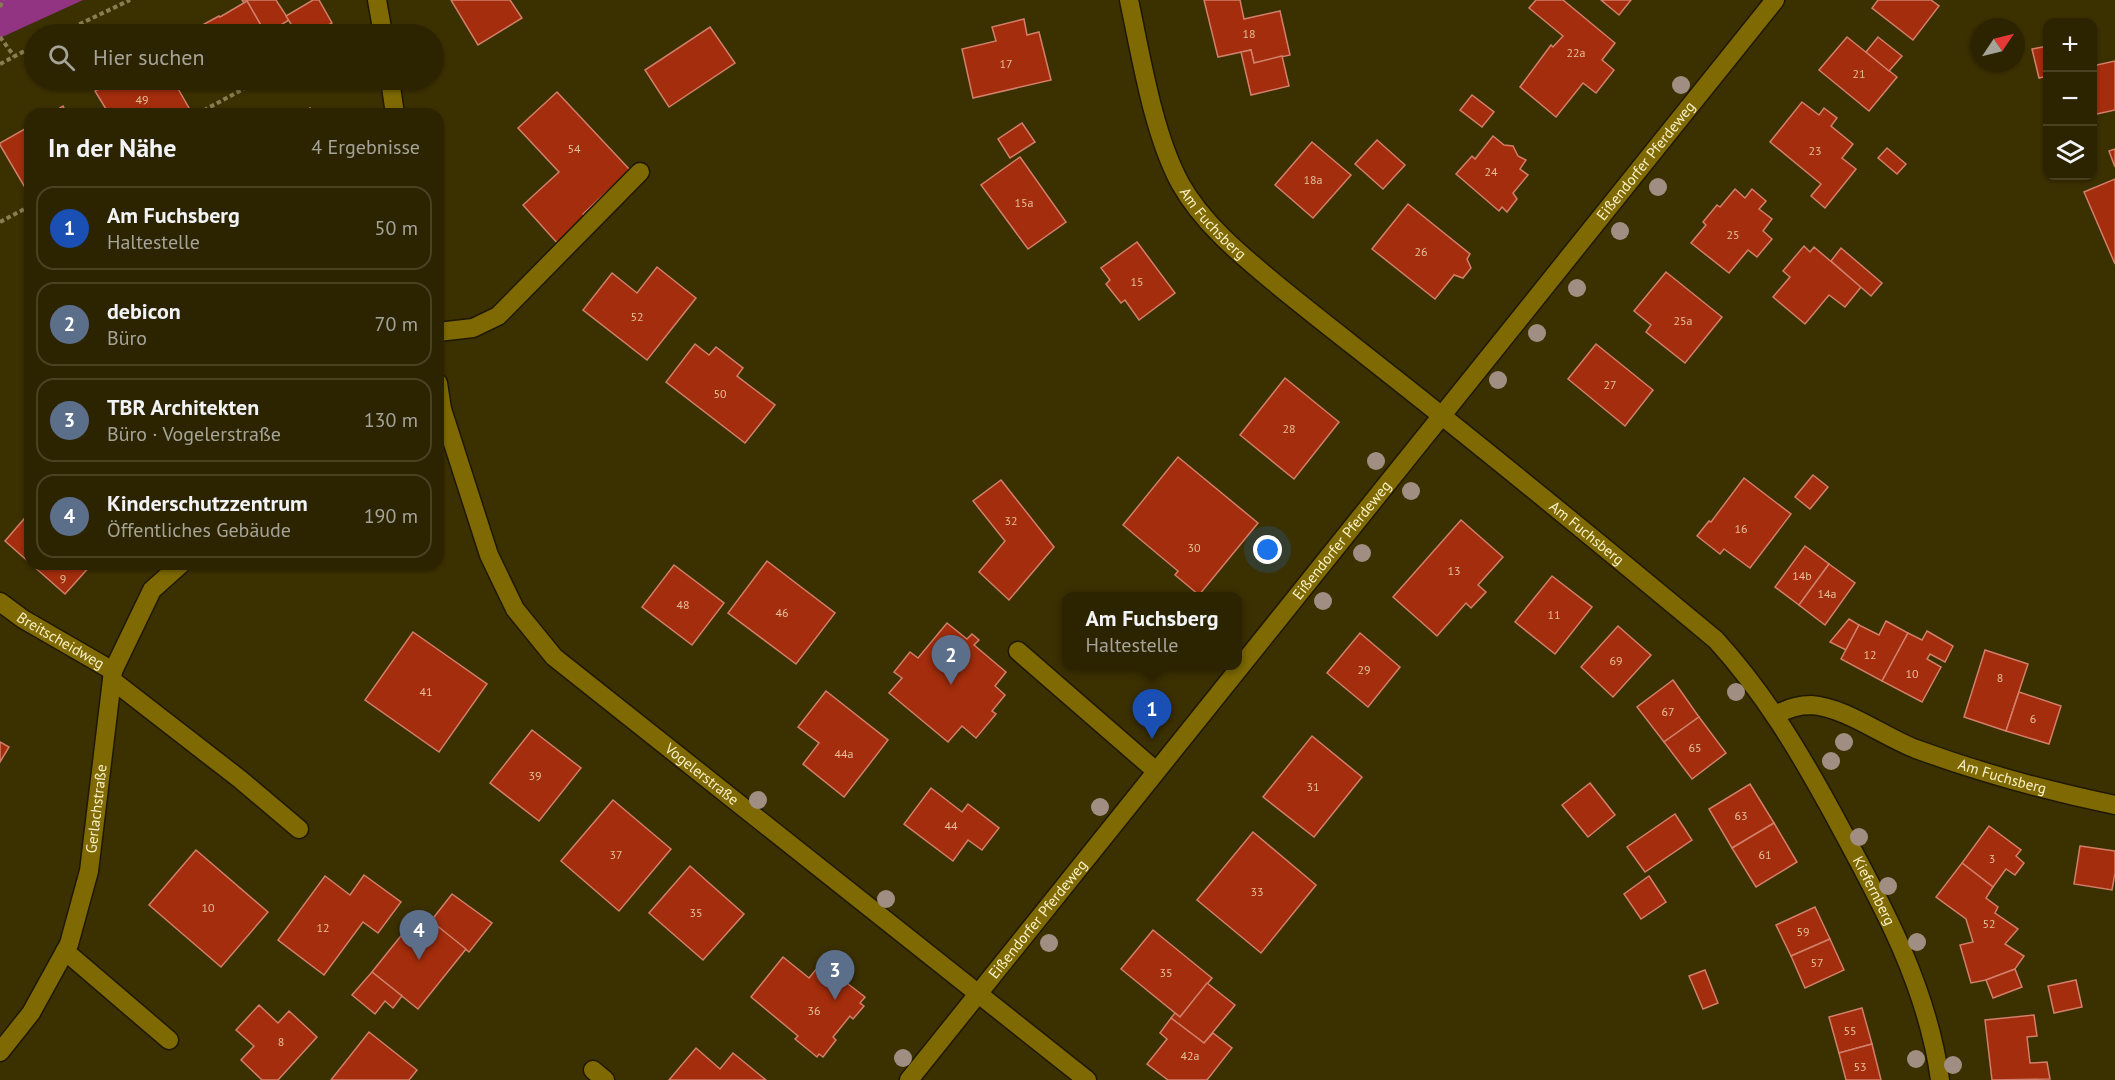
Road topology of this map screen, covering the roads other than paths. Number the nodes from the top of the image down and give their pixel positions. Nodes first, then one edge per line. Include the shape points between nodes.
1 (377, 0) edge
2 (1129, 0) edge
3 (1775, 0) edge
4 (381, 24) edge
5 (391, 90) edge
6 (394, 108) edge
7 (640, 172) dead end
8 (444, 331) edge
9 (1443, 416) junction
10 (444, 423) edge
11 (174, 570) edge
12 (3, 607) edge
13 (1018, 651) dead end
14 (1242, 665) edge
15 (1238, 670) edge
16 (112, 676) junction
17 (1776, 715) junction
18 (1156, 771) junction
19 (2115, 805) edge
20 (299, 830) dead end
21 (65, 951) junction
22 (978, 994) junction
23 (169, 1040) dead end
24 (0, 1052) edge
25 (909, 1080) edge
26 (1087, 1080) edge
27 (1940, 1080) edge

1 - 4 street
2 - 9 street, Am Fuchsberg via 1152,105 1169,160 1194,205 1242,255
3 - 9 street, Eißendorfer Pferdeweg
5 - 6 street
7 - 8 street via 498,316 473,328
9 - 14 street, Eißendorfer Pferdeweg
9 - 17 street, Am Fuchsberg via 1716,640
10 - 22 street, Vogelerstraße via 489,555 515,609 554,657
11 - 16 street, Gerlachstraße via 152,590
12 - 16 street, Breitscheidweg
13 - 18 street
15 - 18 street, Eißendorfer Pferdeweg
16 - 20 street, Breitscheidweg
16 - 21 street, Gerlachstraße via 89,871
17 - 19 street, Am Fuchsberg via 1811,705 1829,709 1962,765 2057,793
17 - 27 street, Kiefernberg via 1889,919 1925,1011
18 - 22 street, Eißendorfer Pferdeweg
21 - 23 street
21 - 24 street, Gerlachstraße via 31,1013
22 - 25 street, Eißendorfer Pferdeweg
22 - 26 street, Vogelerstraße

